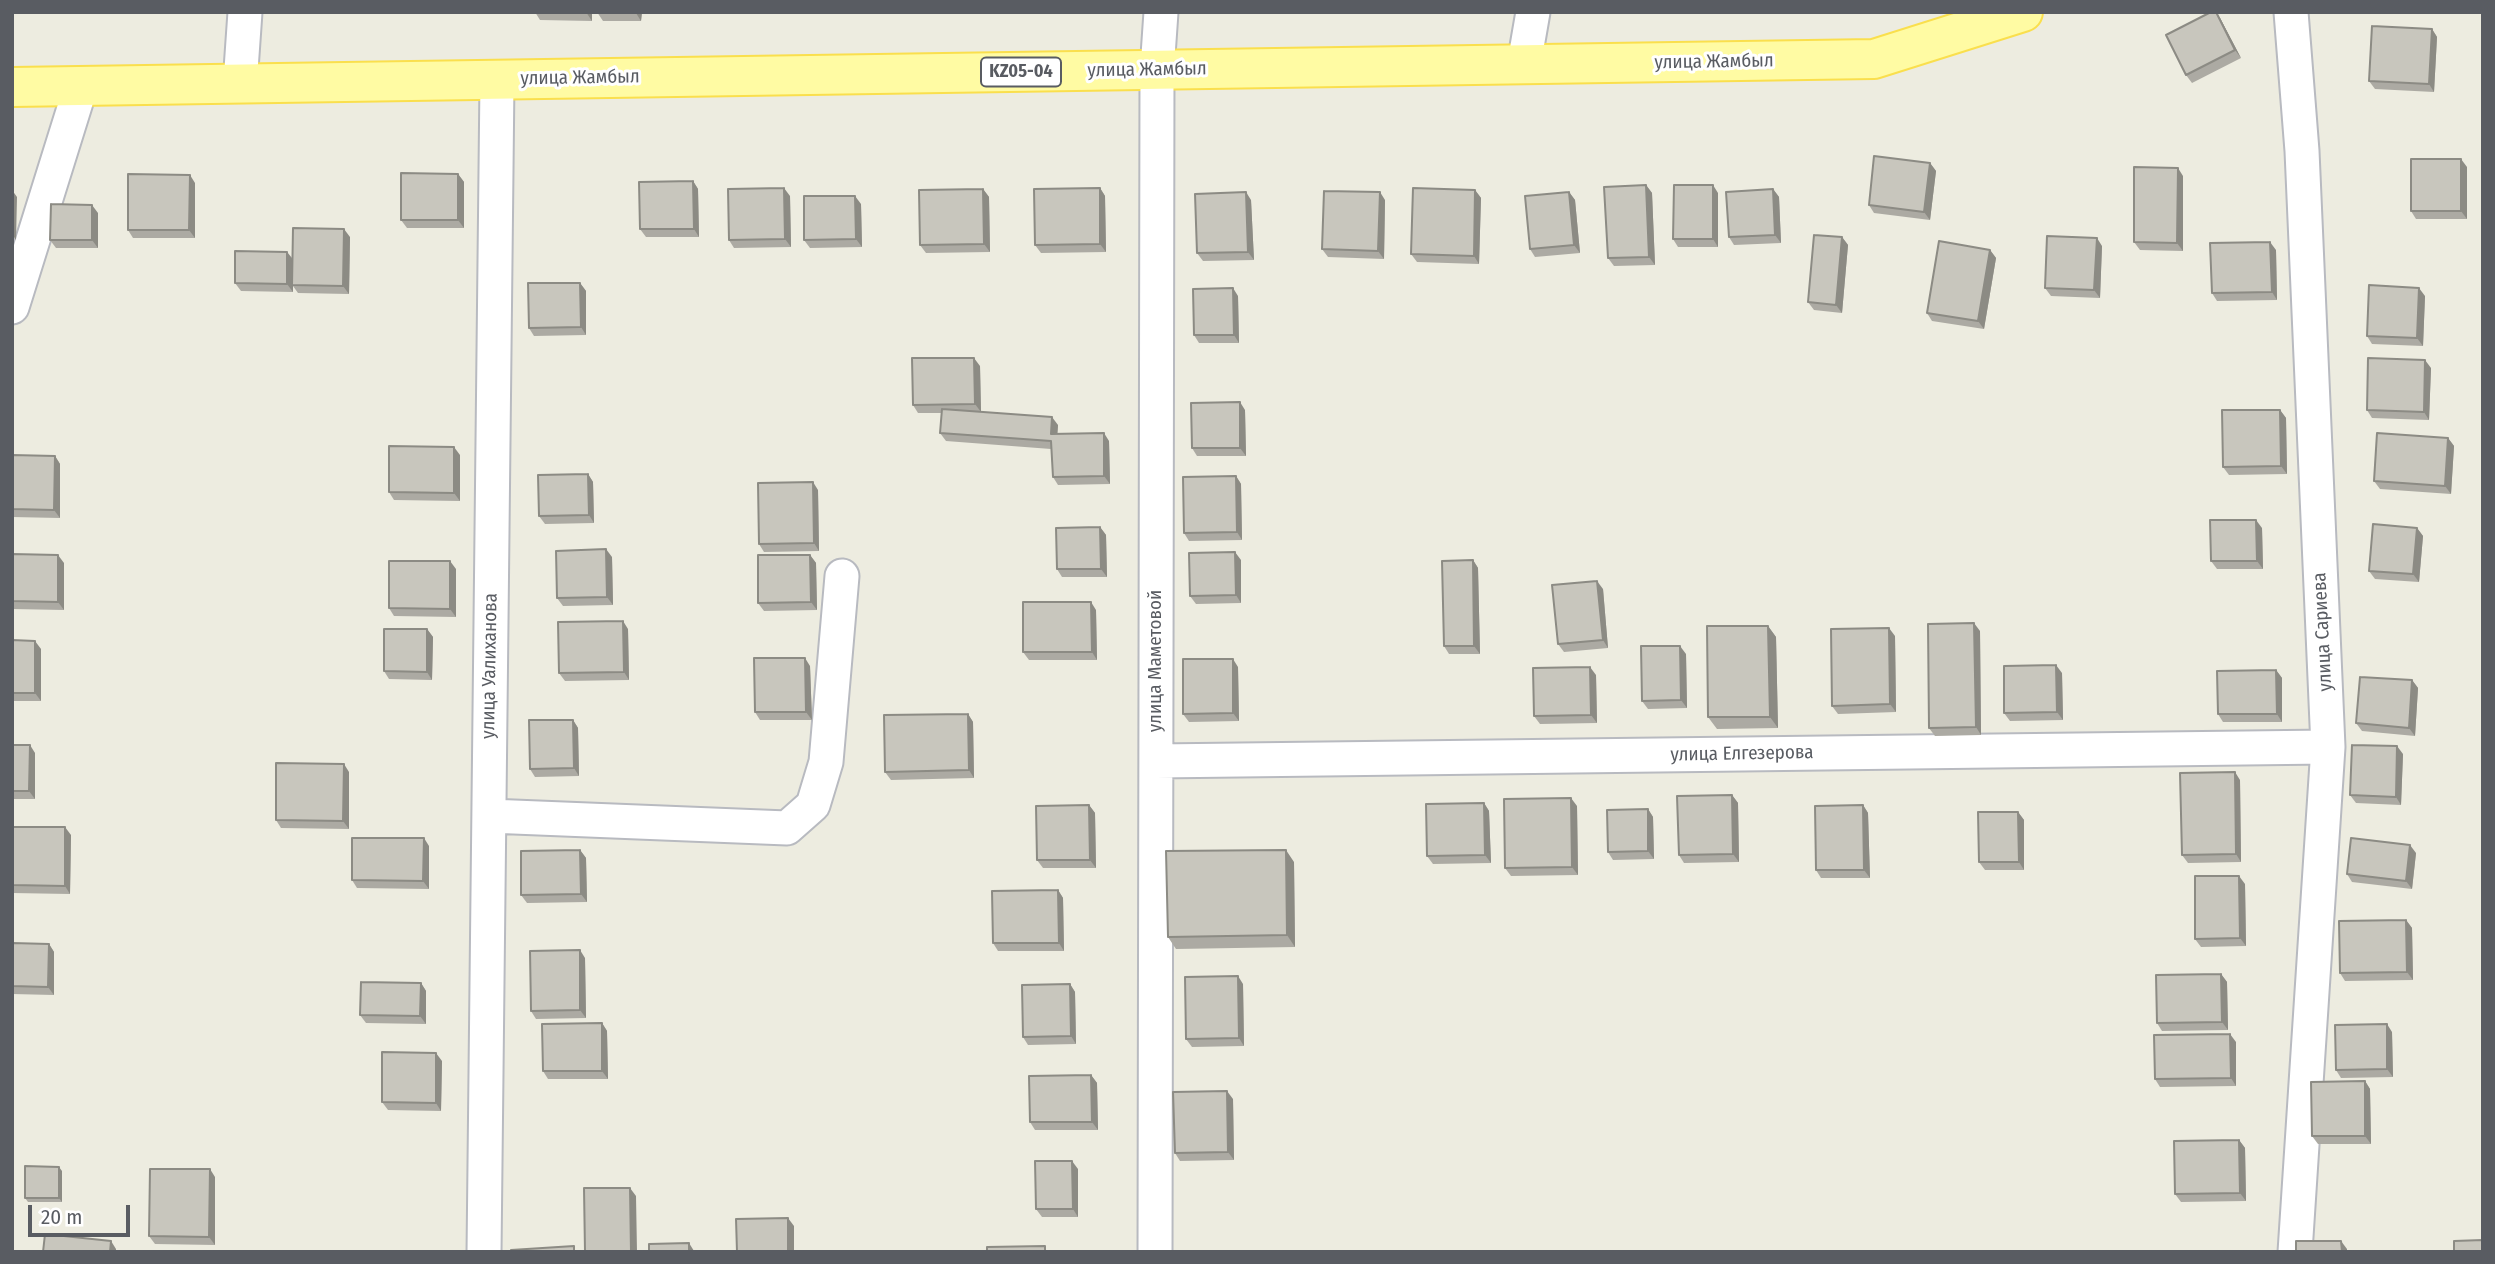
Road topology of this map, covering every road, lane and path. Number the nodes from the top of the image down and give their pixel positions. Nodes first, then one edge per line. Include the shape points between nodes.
1 (244, 12) edge
2 (1161, 12) edge
3 (1533, 12) edge
4 (2023, 12) edge
5 (2291, 12) edge
6 (1524, 64) junction
7 (1157, 70) junction
8 (497, 80) junction
9 (240, 84) junction
10 (81, 86) junction
11 (12, 87) edge
12 (12, 307) edge
13 (842, 576) dead end
14 (2328, 747) junction
15 (1156, 761) junction
16 (489, 816) junction
17 (484, 1252) edge
18 (1154, 1252) edge
19 (2295, 1252) edge

1 - 9 street
2 - 7 street, улица Маметовой
3 - 6 street
4 - 6 main road, улица Жамбыл / KZ05-04 via 1874,59
5 - 14 street, улица Сариева via 2302,151
6 - 7 main road, улица Жамбыл / KZ05-04
7 - 8 main road, улица Жамбыл / KZ05-04
7 - 15 street, улица Маметовой
8 - 9 main road, улица Жамбыл / KZ05-04
8 - 16 street, улица Уалиханова
9 - 10 main road, улица Жамбыл / KZ05-04
10 - 11 main road, улица Жамбыл / KZ05-04
10 - 12 street
13 - 16 street via 826,762 813,806 787,828
14 - 15 street, улица Елгезерова
14 - 19 street, улица Сариева
15 - 18 street, улица Маметовой
16 - 17 street, улица Уалиханова

